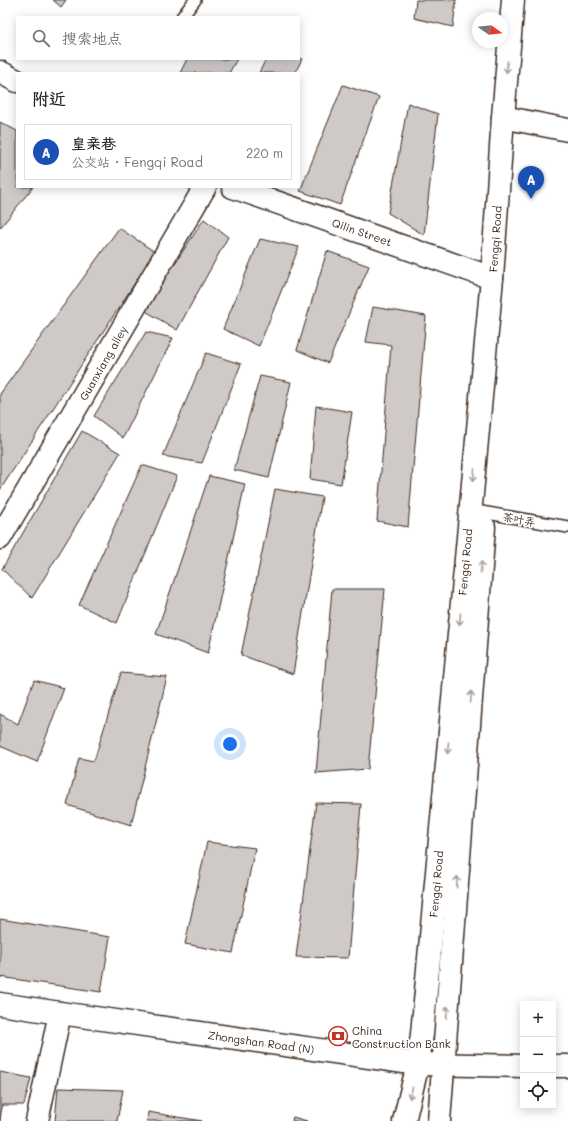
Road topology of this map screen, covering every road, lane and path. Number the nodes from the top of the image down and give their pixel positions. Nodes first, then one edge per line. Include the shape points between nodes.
1 (195, 0) edge
2 (513, 0) edge
3 (528, 0) edge
4 (183, 16) edge
5 (0, 72) edge
6 (16, 80) edge
7 (510, 118) junction
8 (568, 130) edge
9 (205, 188) edge
10 (235, 188) edge
11 (492, 278) junction
12 (477, 511) junction
13 (568, 527) edge
14 (0, 538) edge
15 (0, 1004) edge
16 (60, 1013) junction
17 (418, 1064) junction
18 (443, 1065) junction
19 (520, 1066) edge
20 (556, 1066) edge
21 (568, 1066) edge
22 (37, 1121) edge
23 (404, 1121) edge
24 (440, 1121) edge

1 - 4 lane
2 -> 7 main road, Fengqi Road
3 - 7 main road
5 - 6 main road
7 - 8 main road
7 - 11 main road, Fengqi Road
7 - 12 main road
9 - 14 main road, Guanxiang alley
10 - 11 main road, Qilin Street
11 -> 12 main road, Fengqi Road
12 - 13 lane, 茶叶弄
12 -> 17 main road, Fengqi Road
18 -> 12 main road
15 - 16 main road, Zhongshan Road (N)
16 - 17 main road, Zhongshan Road (N)
16 - 22 main road
17 - 18 main road, Zhongshan Road (N)
17 -> 23 main road, Fengqi Road
18 - 19 main road, Zhongshan Road (N)
18 - 24 main road
20 - 21 main road

